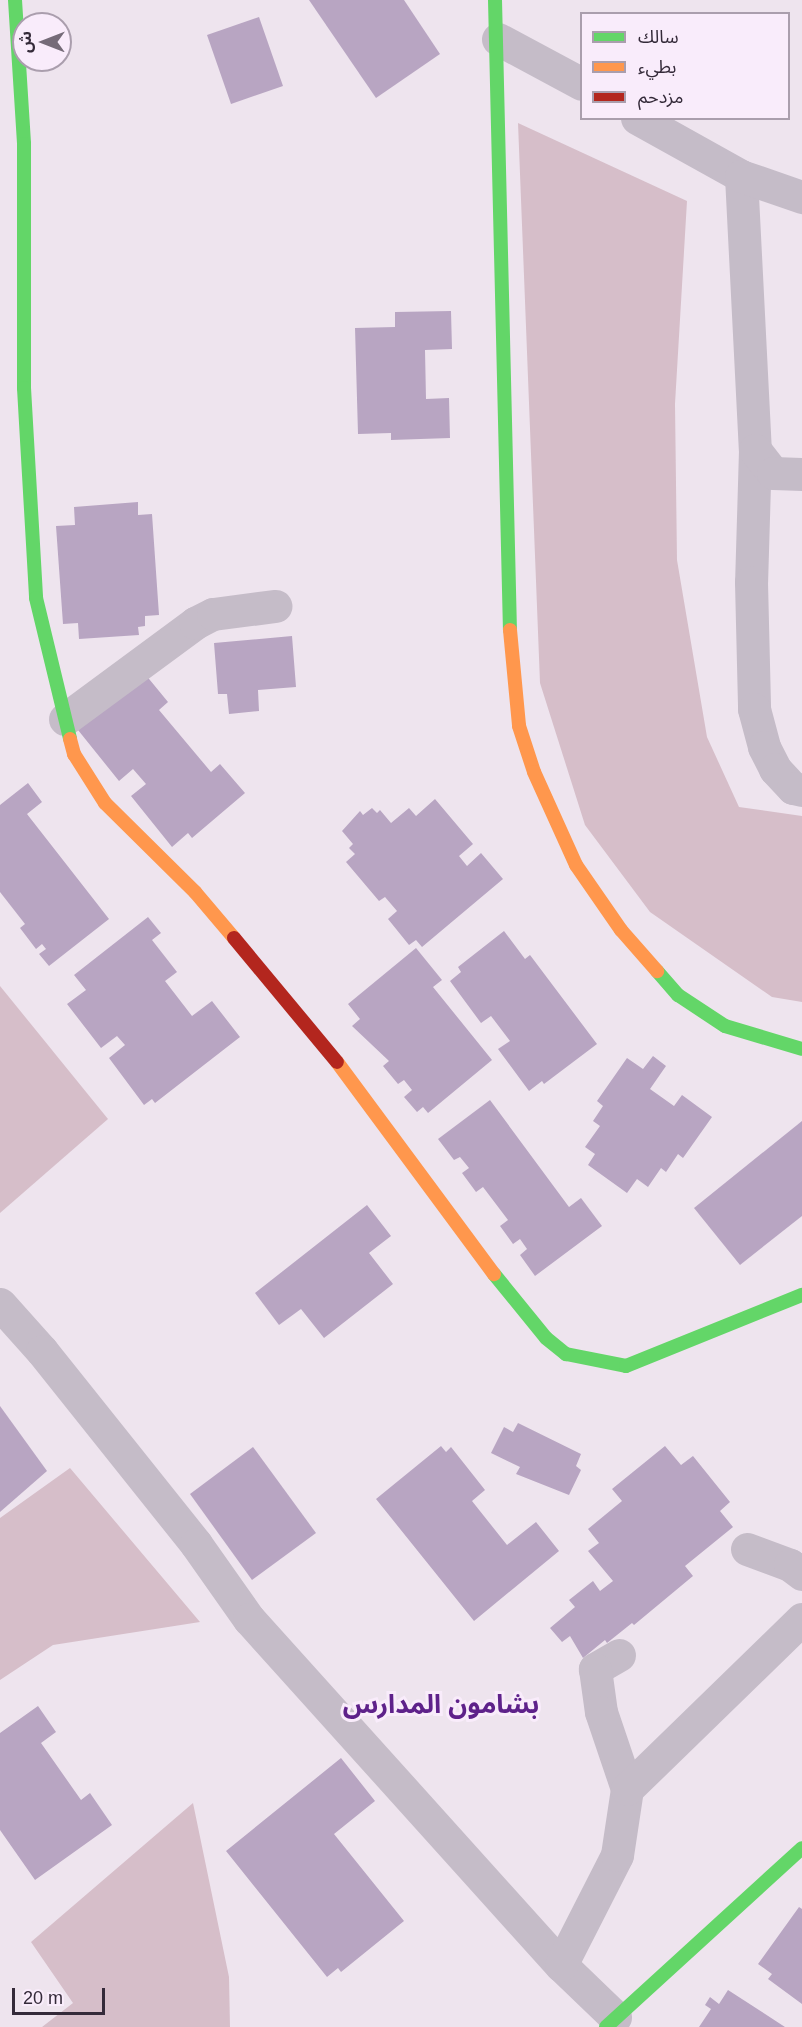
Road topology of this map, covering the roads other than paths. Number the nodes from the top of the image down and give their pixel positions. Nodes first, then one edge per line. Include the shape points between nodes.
1 (15, 0) edge
2 (494, 12) edge
3 (580, 82) edge
4 (641, 120) edge
5 (741, 176) junction
6 (802, 197) edge
7 (755, 450) junction
8 (802, 474) edge
9 (275, 606) dead end
10 (64, 719) junction
11 (802, 790) edge
12 (802, 1049) edge
13 (802, 1295) edge
14 (0, 1304) edge
15 (747, 1550) dead end
16 (802, 1574) edge
17 (802, 1619) edge
18 (618, 1655) dead end
19 (627, 1789) junction
20 (802, 1848) edge
21 (561, 1965) junction
22 (611, 2022) edge

1 - 10 street via 24,144 24,388 36,598
2 - 3 street
2 - 12 street via 510,629 519,726 534,772 576,865 621,930 678,995 725,1026
4 - 5 street
5 - 6 street
5 - 7 street
7 - 8 street via 773,473
7 - 11 street via 751,582 754,709 764,747 775,769 794,788
9 - 10 street via 213,614 195,623
10 - 13 street via 74,754 105,803 195,892 314,1031 492,1272 559,1349 566,1354 626,1366
14 - 21 street via 188,1535 249,1619
15 - 16 street via 790,1565
17 - 19 street
18 - 19 street via 595,1669 602,1712
19 - 21 street via 617,1855
20 - 22 street
21 - 22 street

